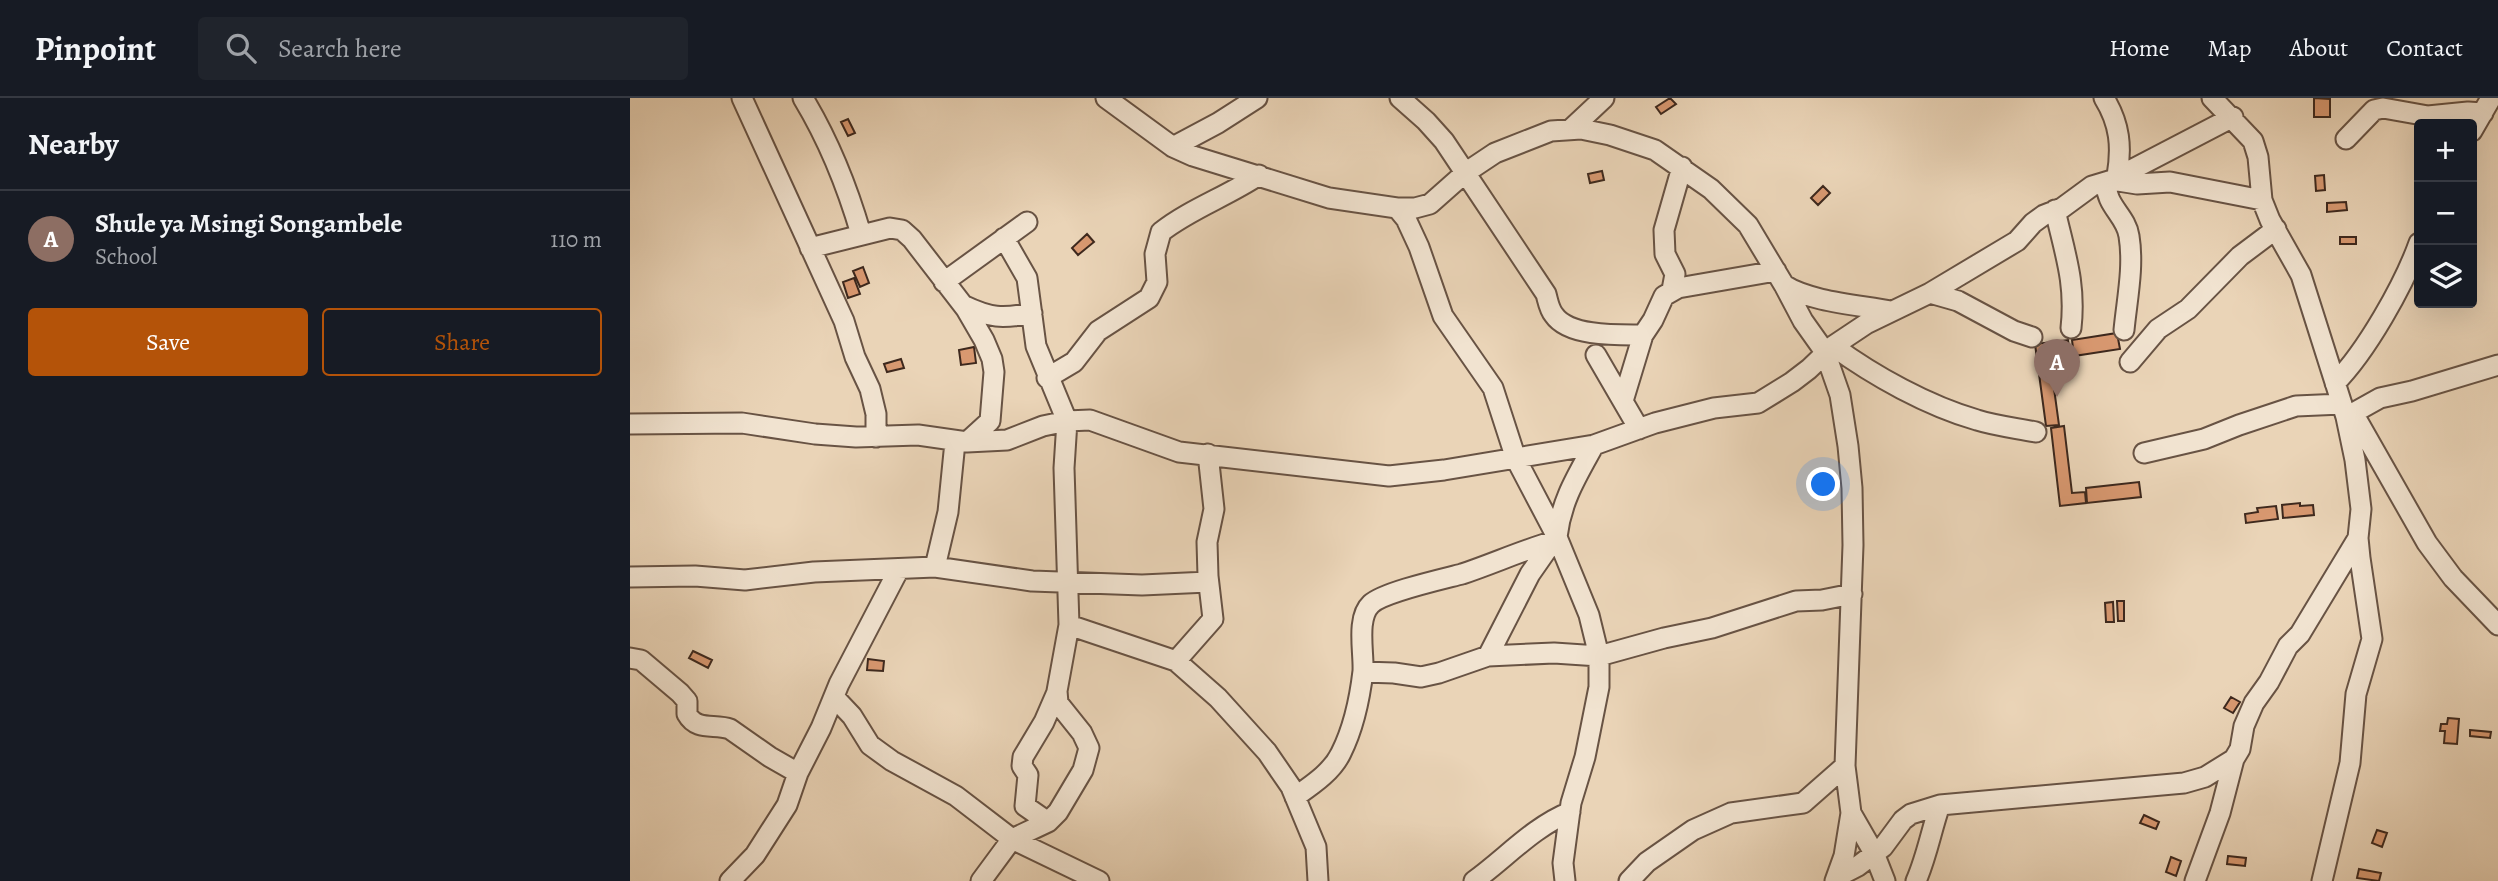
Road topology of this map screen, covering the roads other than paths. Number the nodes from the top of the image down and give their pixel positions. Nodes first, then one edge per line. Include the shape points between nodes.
1 (742, 98) edge
2 (803, 98) edge
3 (1106, 98) edge
4 (1256, 98) edge
5 (1400, 98) edge
6 (1604, 98) edge
7 (2104, 98) edge
8 (2212, 98) edge
9 (2487, 106) edge
10 (2233, 117) junction
11 (2477, 123) edge
12 (1571, 129) junction
13 (2346, 139) dead end
14 (1173, 147) junction
15 (1682, 167) junction
16 (1465, 173) junction
17 (1259, 175) junction
18 (2112, 180) junction
19 (2262, 200) junction
20 (1397, 208) junction
21 (2055, 211) junction
22 (1027, 222) dead end
23 (2276, 229) junction
24 (861, 234) junction
25 (1004, 238) junction
26 (2418, 245) edge
27 (810, 248) junction
28 (1780, 278) junction
29 (944, 282) junction
30 (1672, 290) junction
31 (1930, 293) junction
32 (962, 304) junction
33 (1891, 311) junction
34 (1031, 313) junction
35 (2071, 328) dead end
36 (2124, 330) dead end
37 (1643, 335) junction
38 (2032, 337) dead end
39 (1829, 349) junction
40 (1596, 355) dead end
41 (2130, 362) dead end
42 (2498, 365) edge
43 (1047, 378) junction
44 (1623, 401) junction
45 (2343, 402) junction
46 (1066, 421) junction
47 (630, 424) edge
48 (1639, 429) junction
49 (2036, 432) dead end
50 (876, 436) junction
51 (961, 442) junction
52 (1594, 445) junction
53 (2144, 453) dead end
54 (1208, 454) junction
55 (1516, 459) junction
56 (1573, 482) junction
57 (1533, 490) junction
58 (2358, 538) junction
59 (1556, 539) junction
60 (935, 567) junction
61 (900, 569) junction
62 (630, 577) edge
63 (1066, 581) junction
64 (1208, 582) junction
65 (1852, 594) junction
66 (1069, 625) junction
67 (2498, 625) edge
68 (1488, 656) junction
69 (1599, 656) junction
70 (630, 657) edge
71 (1176, 661) junction
72 (1363, 672) junction
73 (1057, 691) junction
74 (835, 698) junction
75 (2234, 758) junction
76 (1845, 766) junction
77 (798, 773) junction
78 (2205, 777) junction
79 (2226, 787) junction
80 (1295, 797) junction
81 (1940, 805) junction
82 (1570, 812) junction
83 (1851, 813) junction
84 (1048, 822) junction
85 (1012, 839) junction
86 (1874, 853) junction
87 (1836, 879) edge
88 (730, 881) edge
89 (981, 881) edge
90 (1100, 881) edge
91 (1318, 881) edge
92 (1474, 881) edge
93 (1565, 881) edge
94 (1629, 881) edge
95 (1885, 881) edge
96 (1916, 881) edge
97 (2195, 881) edge
98 (2322, 881) edge

1 - 27 street
2 - 24 street via 848,191
3 - 14 street
4 - 14 street
5 - 16 street via 1444,141
6 - 12 street
7 - 18 street via 2121,141
8 - 10 street
9 - 11 street
9 - 13 street via 2428,116 2374,110
10 - 18 street
10 - 19 street via 2253,141
12 - 15 street via 1610,135 1655,150
12 - 16 street via 1520,142
14 - 17 street
15 - 28 street via 1748,225
15 - 30 street via 1664,230 1665,254 1675,274
16 - 20 street via 1430,205
16 - 37 street via 1546,294 1555,317 1601,335
17 - 20 street via 1329,198
17 - 43 street via 1161,232 1155,254 1157,282 1149,298 1098,331 1074,362
18 - 19 street via 2170,182
18 - 21 street via 2085,190
18 - 36 street via 2106,196 2124,222 2131,257
19 - 23 street
20 - 55 street via 1419,247 1443,316 1493,388
21 - 31 street via 2033,223 2017,242
21 - 35 street via 2072,281
22 - 25 street
23 - 41 street via 2240,256 2188,309 2158,328
23 - 45 street via 2301,275
24 - 27 street
24 - 29 street via 902,230
25 - 29 street
25 - 34 street via 1027,278
26 - 45 street via 2409,270 2355,361
27 - 50 street via 870,389
28 - 30 street
28 - 33 street via 1792,290
28 - 39 street via 1802,321
29 - 32 street
30 - 37 street
31 - 33 street
31 - 38 street via 1958,301
32 - 34 street via 1002,318
32 - 51 street via 984,340 994,372 990,421
33 - 39 street
34 - 43 street
37 - 44 street
39 - 48 street via 1809,369 1758,403 1714,408
39 - 49 street via 1931,402 1979,421
39 - 65 street via 1840,394 1852,488
40 - 44 street
42 - 45 street via 2412,391
43 - 46 street
44 - 48 street
45 - 53 street via 2296,406 2204,439
45 - 58 street via 2361,509
45 - 67 street via 2427,543
46 - 51 street via 1007,440
46 - 54 street via 1090,421 1179,452
46 - 63 street
47 - 50 street via 743,423 815,434
48 - 52 street
50 - 51 street via 918,435
51 - 60 street
52 - 55 street
52 - 56 street
54 - 55 street via 1389,476
54 - 64 street via 1214,509 1207,542
55 - 57 street
56 - 57 street via 1562,490
56 - 59 street
57 - 59 street
58 - 75 street via 2254,703
58 - 98 street via 2372,639 2356,694 2350,763
59 - 68 street via 1530,574
59 - 69 street via 1582,594
59 - 72 street via 1375,601 1363,626
60 - 61 street
60 - 63 street via 1008,579
61 - 62 street via 745,580
61 - 74 street
63 - 64 street
63 - 66 street
64 - 71 street via 1213,619
65 - 69 street via 1796,601
65 - 76 street
66 - 71 street
66 - 73 street
68 - 69 street
68 - 72 street via 1429,677
69 - 82 street via 1585,757
70 - 77 street via 641,660 680,693 696,724 726,727
71 - 80 street via 1218,698 1267,752
72 - 80 street via 1341,754
73 - 84 street via 1022,761 1028,775 1026,806
73 - 84 street via 1058,703 1089,748 1083,770
74 - 77 street
74 - 85 street via 870,745 956,796
75 - 78 street
75 - 79 street
76 - 83 street
76 - 94 street via 1802,803 1731,813 1693,830 1647,862
77 - 88 street via 773,830
78 - 79 street
78 - 81 street via 2158,786
79 - 97 street
80 - 91 street via 1316,847
81 - 86 street via 1911,814
81 - 96 street
82 - 92 street via 1541,827
82 - 93 street
83 - 86 street
83 - 87 street
84 - 85 street
85 - 89 street
85 - 90 street
86 - 87 street
86 - 95 street

